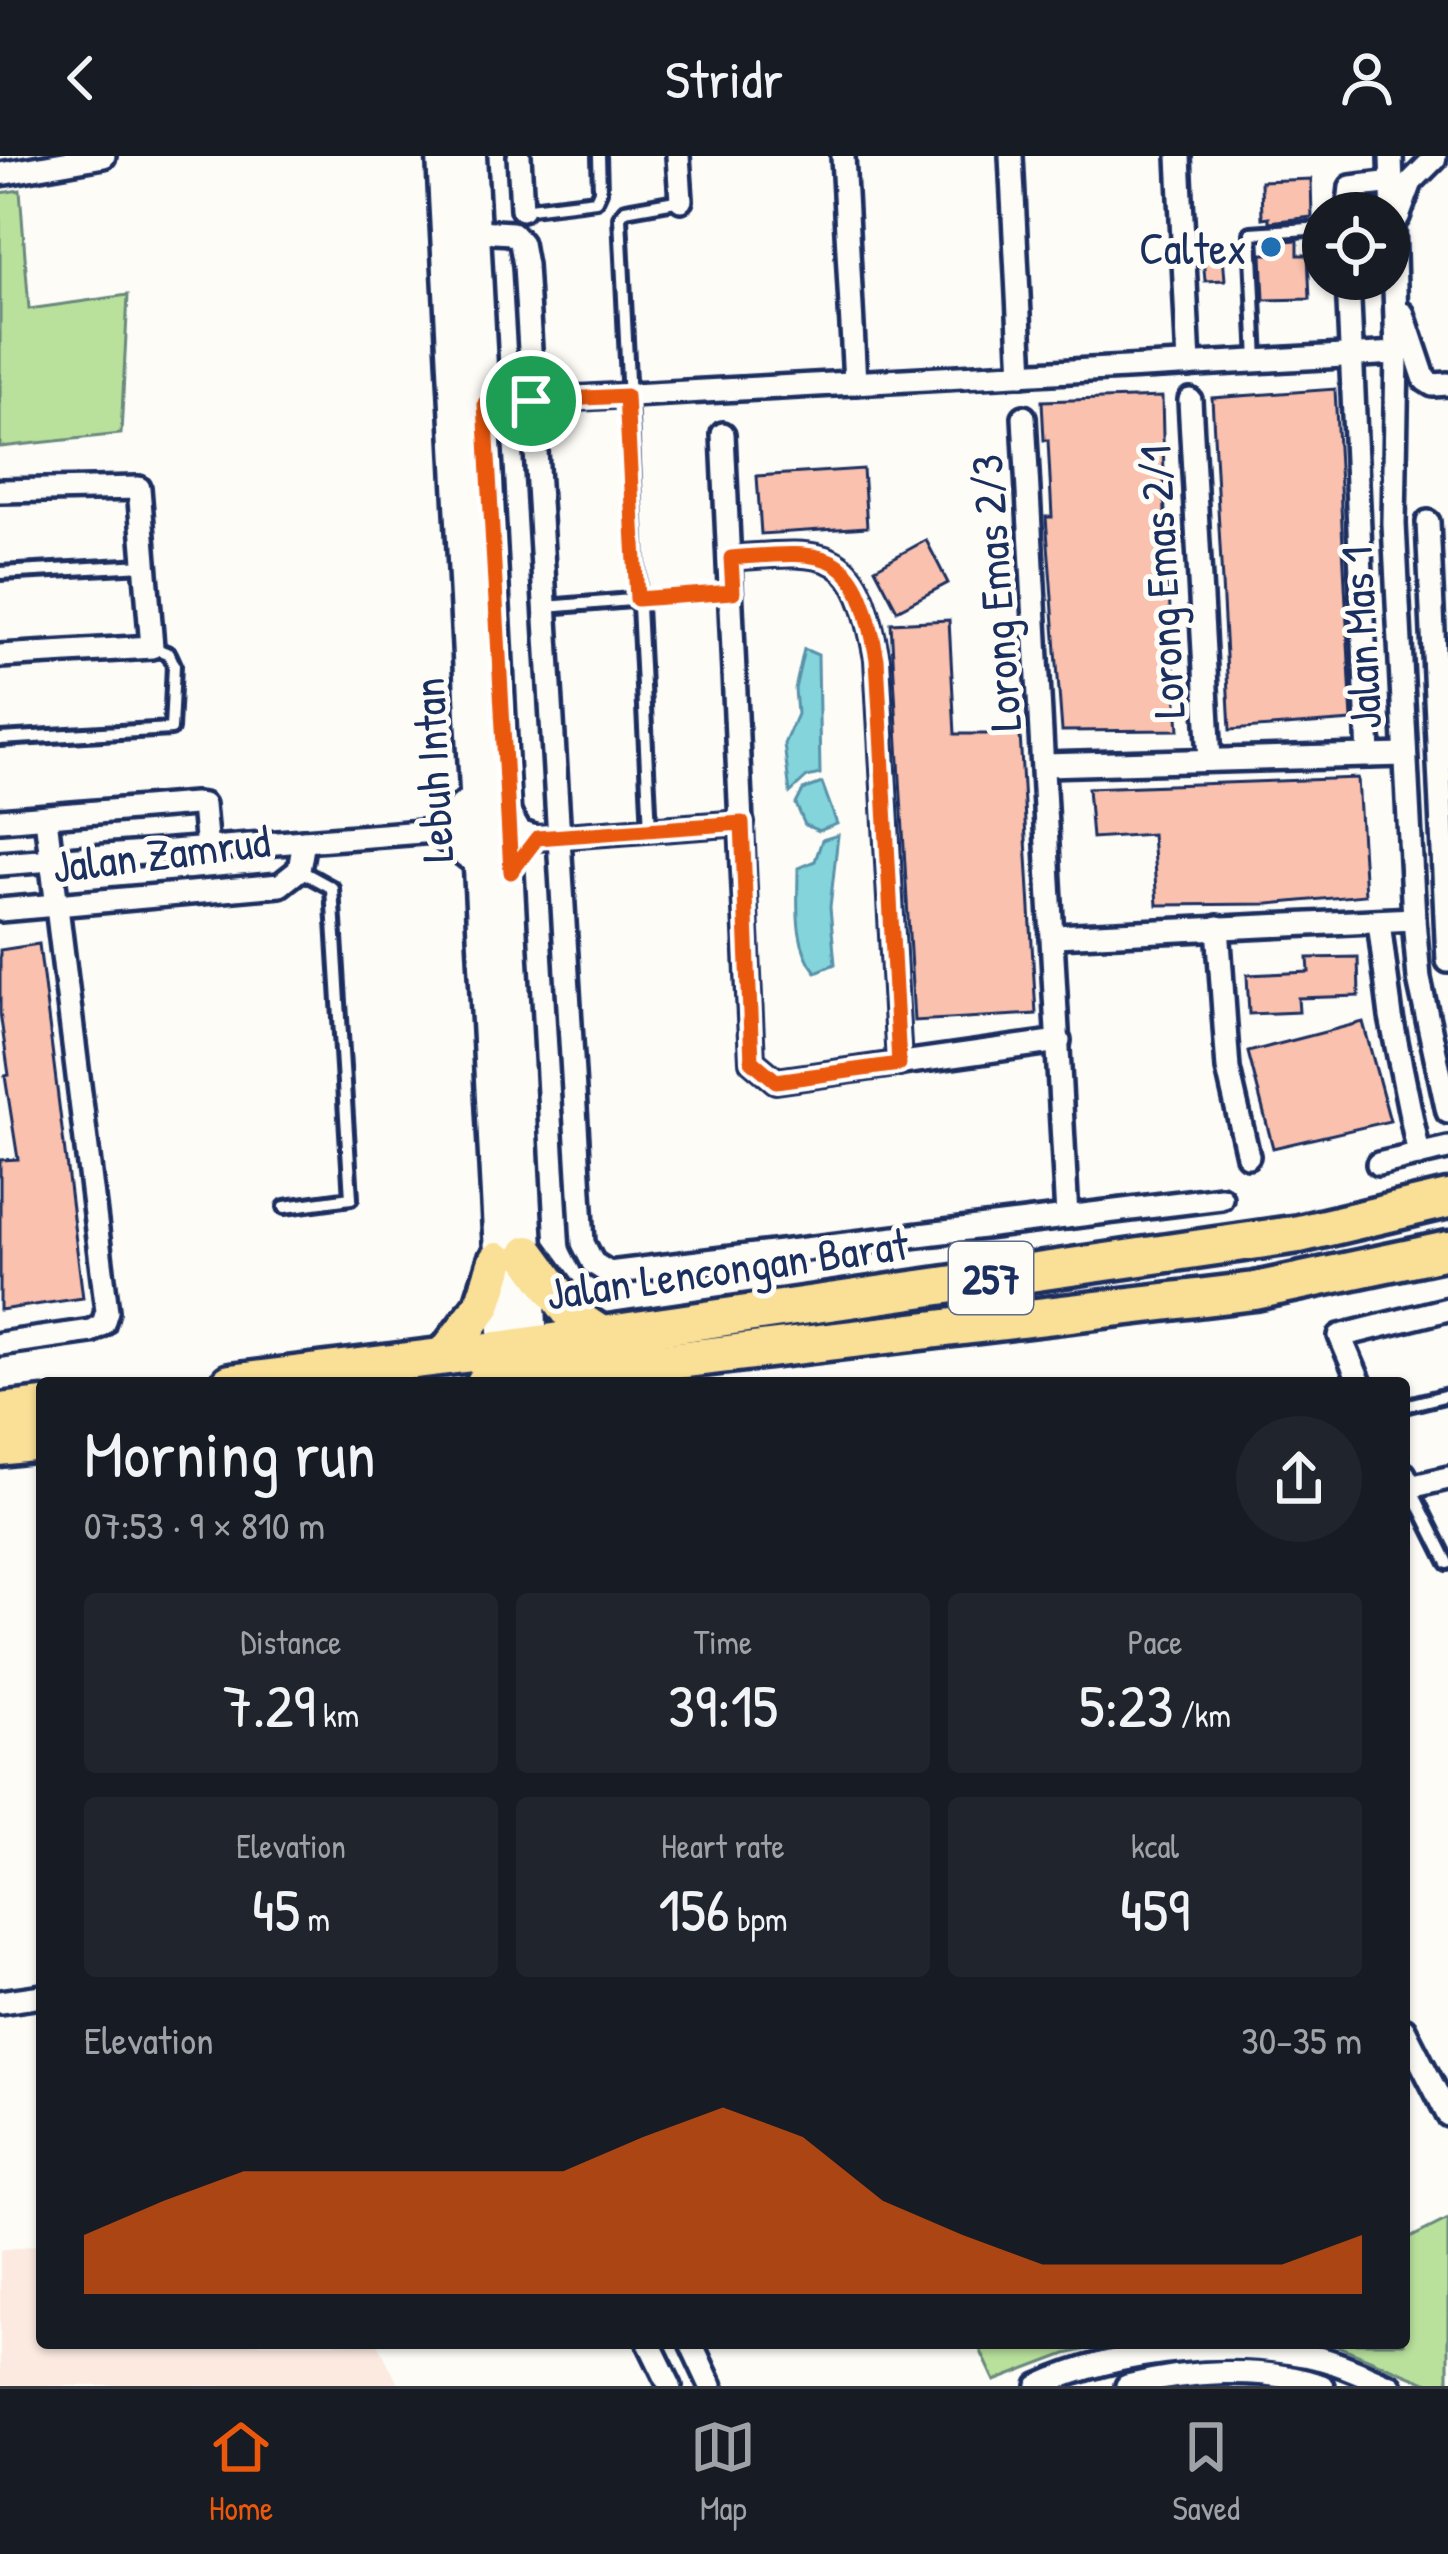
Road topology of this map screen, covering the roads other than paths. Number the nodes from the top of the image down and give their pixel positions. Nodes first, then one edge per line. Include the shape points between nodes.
1 (104, 156) edge
2 (443, 156) edge
3 (470, 156) edge
4 (519, 156) edge
5 (598, 156) edge
6 (678, 156) edge
7 (842, 156) edge
8 (1011, 156) edge
9 (1179, 156) edge
10 (1444, 164) edge
11 (1392, 166) edge
12 (0, 174) edge
13 (1351, 192) edge
14 (1407, 192) edge
15 (681, 200) joint
16 (522, 209) joint
17 (1302, 229) edge
18 (476, 231) junction
19 (1348, 300) edge
20 (1396, 300) edge
21 (1399, 300) edge
22 (1397, 353) junction
23 (1349, 356) junction
24 (1257, 361) junction
25 (1190, 364) junction
26 (1022, 374) junction
27 (855, 383) junction
28 (1448, 384) edge
29 (626, 396) junction
30 (1190, 400) dead end
31 (531, 401) junction
32 (472, 404) junction
33 (1024, 417) dead end
34 (723, 434) dead end
35 (0, 490) edge
36 (1438, 521) edge
37 (1394, 524) junction
38 (731, 558) junction
39 (147, 564) junction
40 (0, 573) edge
41 (733, 592) junction
42 (637, 599) junction
43 (546, 607) junction
44 (152, 647) junction
45 (0, 656) edge
46 (0, 739) edge
47 (1406, 755) junction
48 (1369, 756) junction
49 (1210, 760) junction
50 (1045, 765) junction
51 (493, 803) junction
52 (46, 818) junction
53 (0, 820) edge
54 (742, 823) junction
55 (481, 827) junction
56 (439, 830) junction
57 (650, 830) junction
58 (548, 837) junction
59 (304, 841) junction
60 (207, 848) junction
61 (50, 859) junction
62 (0, 864) edge
63 (496, 868) junction
64 (299, 870) junction
65 (54, 907) junction
66 (0, 910) edge
67 (1414, 919) junction
68 (1378, 922) junction
69 (1218, 927) junction
70 (1054, 936) junction
71 (1448, 961) edge
72 (1059, 1041) junction
73 (899, 1064) junction
74 (1448, 1112) edge
75 (1448, 1148) edge
76 (1419, 1155) junction
77 (1248, 1156) dead end
78 (1378, 1164) dead end
79 (1221, 1198) dead end
80 (1448, 1199) edge
81 (285, 1207) dead end
82 (1067, 1217) junction
83 (1448, 1250) edge
84 (513, 1257) junction
85 (1448, 1309) edge
86 (601, 1335) junction
87 (0, 1343) edge
88 (445, 1356) junction
89 (631, 1363) junction
90 (512, 1371) edge
91 (278, 1377) edge
92 (603, 1377) edge
93 (1357, 1377) edge
94 (1448, 1395) edge
95 (1410, 1404) edge
96 (36, 1408) edge
97 (0, 1412) edge
98 (36, 1443) edge
99 (0, 1447) edge
100 (1448, 1478) edge
101 (1410, 1481) edge
102 (1410, 1487) edge
103 (1448, 1563) edge
104 (36, 1997) edge
105 (0, 2002) edge
106 (1410, 2041) edge
107 (1448, 2115) edge
108 (653, 2349) edge
109 (694, 2349) edge
110 (1271, 2351) junction
111 (1298, 2373) edge
112 (1266, 2381) edge
113 (670, 2386) edge
114 (711, 2386) edge
115 (1039, 2386) edge
116 (1126, 2386) edge
117 (1322, 2386) edge
118 (1391, 2386) edge

1 - 12 street
2 - 32 main road, Lebuh Intan
3 - 18 main road, Lebuh Intan
4 - 16 street
5 - 16 lane via 596,200
6 - 15 street
7 - 27 street
8 - 26 street
9 - 25 street
10 - 11 street
10 - 14 street
11 - 13 street
15 - 29 lane via 620,217
17 - 24 lane via 1251,233
18 - 31 street via 512,233 521,243
18 - 32 main road, Lebuh Intan
19 - 23 street
20 - 22 street, Jalan Mas 1
21 - 28 street via 1424,380
22 - 23 street
22 - 37 street, Jalan Mas 1
23 - 24 street
23 - 48 street
24 - 25 street
25 - 26 street
26 - 27 street
27 - 29 street
29 - 31 street
29 - 42 lane
30 - 49 street, Lorong Emas 2/1
31 - 32 street
31 - 43 street
32 - 51 main road, Lebuh Intan
33 - 50 street, Lorong Emas 2/3
34 - 38 street
35 - 39 street via 140,488
36 - 37 street
36 - 71 street
37 - 47 street, Jalan Mas 1
38 - 41 street
38 - 73 street via 823,557 855,581 868,608
39 - 40 lane
39 - 44 street
41 - 42 lane
41 - 54 street
42 - 43 lane
42 - 57 lane
43 - 58 street
44 - 45 street
44 - 46 lane via 174,665 171,729
47 - 48 street
47 - 67 street, Jalan Mas 1
48 - 49 street
49 - 50 street
50 - 70 street, Lorong Emas 2/3
51 - 55 main road, Lebuh Intan
51 - 56 main road
51 - 58 street via 520,832
51 - 63 main road, Lebuh Intan
52 - 53 street
52 - 60 street via 203,805
52 - 61 street
54 - 57 street
54 - 73 street via 752,1061 776,1081
55 - 56 street
55 - 63 main road, Lebuh Intan
56 - 59 street
56 - 63 main road
57 - 58 street
58 - 63 street
58 - 82 street via 583,1243 592,1263 610,1273
59 - 60 street
59 - 64 street, Jalan Zamrud
60 - 61 street
61 - 62 street
61 - 65 street
63 - 84 main road, Lebuh Intan
64 - 65 street, Jalan Zamrud via 280,885
64 - 81 lane via 332,888 351,1198
65 - 66 street, Jalan Zamrud
65 - 87 street via 106,1311 92,1331
67 - 68 street
67 - 74 street, Jalan Mas 1
68 - 69 street
68 - 76 street
69 - 70 street
69 - 77 street via 1228,1069
70 - 72 street, Lorong Emas 2/3
72 - 73 street
72 - 82 street, Lorong Emas 2/3
75 - 76 street
76 - 78 street
79 - 82 street
80 - 86 highway, Jalan Lencongan Barat / 257 via 1299,1234
83 - 89 highway, Jalan Lencongan Barat / 257 via 1256,1291
84 - 86 highway
84 - 88 highway
84 - 90 main road, Lebuh Intan
85 - 93 street via 1343,1334
86 - 90 highway, Jalan Lencongan Barat / 257
88 - 90 highway, Jalan Lencongan Barat / 257
88 - 91 highway, Jalan Lencongan Barat / 257
89 - 90 highway, Jalan Lencongan Barat / 257
89 - 92 highway
94 - 95 lane
96 - 97 highway
98 - 99 highway
100 - 101 street
102 - 103 lane
104 - 105 street
106 - 107 street
108 - 113 street
109 - 114 street
110 - 111 street
110 - 112 lane
110 - 115 street via 1128,2360
111 - 112 street
111 - 117 street
111 - 118 street
112 - 116 street via 1208,2373

